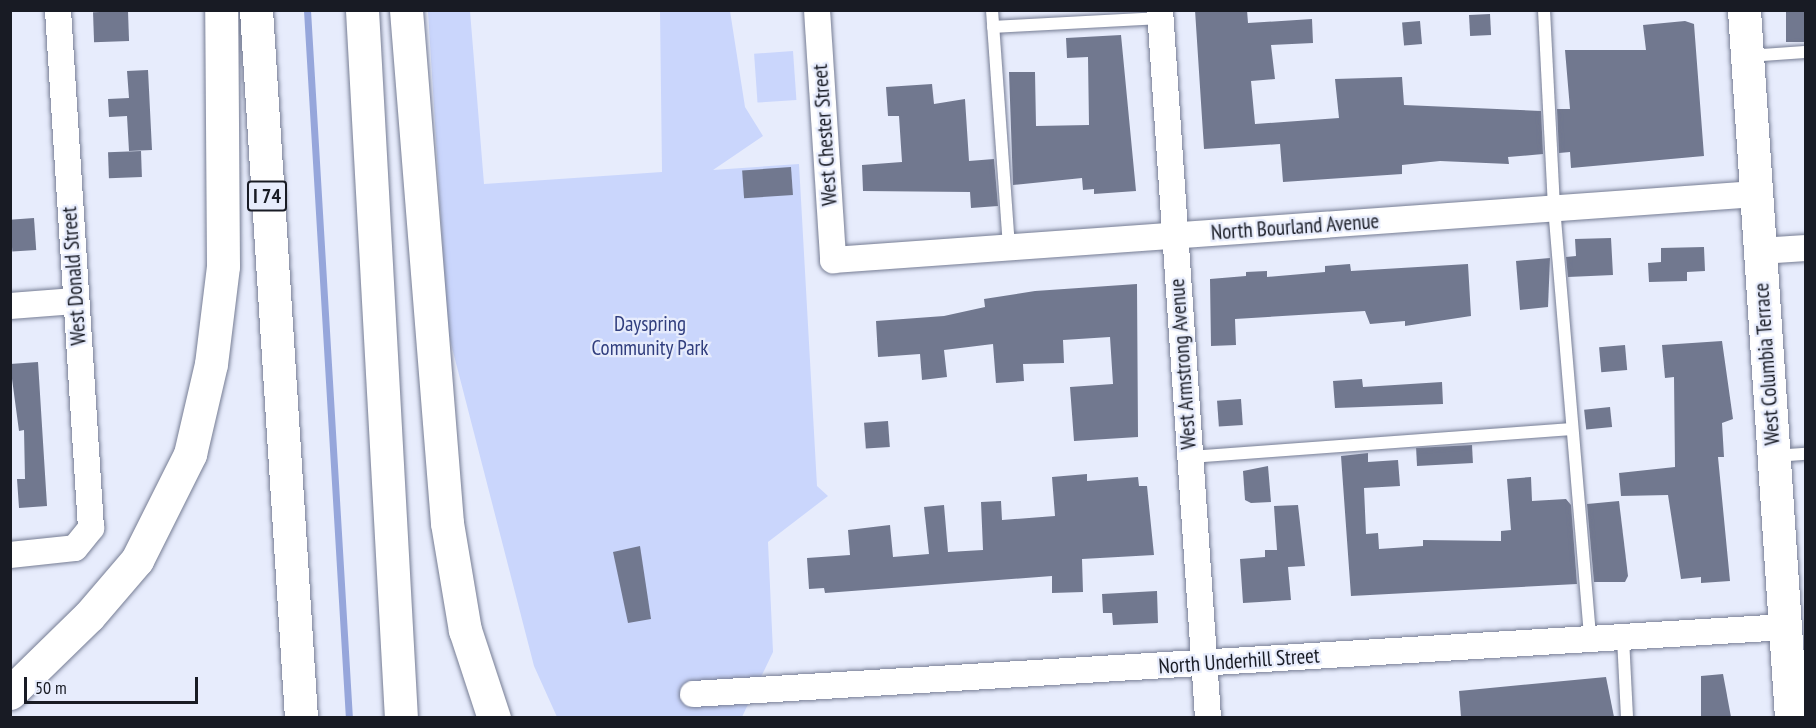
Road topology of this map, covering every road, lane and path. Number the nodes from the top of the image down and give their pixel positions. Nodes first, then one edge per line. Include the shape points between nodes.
1 (58, 10) edge
2 (221, 10) edge
3 (256, 10) edge
4 (362, 10) edge
5 (406, 10) edge
6 (817, 10) edge
7 (992, 10) edge
8 (1544, 10) edge
9 (1744, 10) edge
10 (1160, 14) edge
11 (993, 27) junction
12 (1806, 52) edge
13 (1747, 56) junction
14 (1756, 194) junction
15 (1554, 207) junction
16 (1173, 236) junction
17 (1009, 248) junction
18 (1806, 248) edge
19 (1760, 251) junction
20 (833, 260) joint
21 (75, 301) junction
22 (10, 306) edge
23 (381, 346) junction
24 (1572, 429) junction
25 (1806, 454) edge
26 (1773, 456) junction
27 (1190, 457) junction
28 (10, 555) edge
29 (1623, 638) junction
30 (1590, 639) junction
31 (1792, 640) edge
32 (1204, 663) junction
33 (10, 693) edge
34 (693, 694) dead end
35 (301, 717) edge
36 (401, 717) edge
37 (418, 717) edge
38 (494, 717) edge
39 (1208, 717) edge
40 (1627, 717) edge
41 (1791, 717) edge

1 - 21 street, West Donald Street
2 - 33 main road via 224,266 212,364 190,454 137,560 89,616
3 - 35 main road, I 74
4 - 23 main road
5 - 38 main road via 447,523 465,630
6 - 20 street, West Chester Street
7 - 11 lane
8 - 15 lane
9 - 13 main road, West Columbia Terrace
10 - 11 lane
10 - 16 street, West Armstrong Avenue
11 - 17 lane
12 - 13 lane
13 - 14 main road, West Columbia Terrace
14 - 15 street, North Bourland Avenue
14 - 19 main road, West Columbia Terrace
15 - 16 street, North Bourland Avenue
15 - 24 lane
16 - 17 street, North Bourland Avenue
16 - 27 street, West Armstrong Avenue
17 - 20 street, North Bourland Avenue
18 - 19 street
19 - 26 main road, West Columbia Terrace
21 - 22 street
21 - 28 street, West Donald Street via 91,520 86,540 68,550
23 - 36 main road
23 - 37 main road
24 - 27 lane
24 - 30 lane
25 - 26 lane
26 - 31 main road, West Columbia Terrace
27 - 32 street, West Armstrong Avenue
29 - 30 street, North Underhill Street
29 - 31 street, North Underhill Street
29 - 40 lane
30 - 32 street, North Underhill Street
31 - 41 main road, West Columbia Terrace
32 - 34 street, North Underhill Street
32 - 39 street, West Armstrong Avenue

